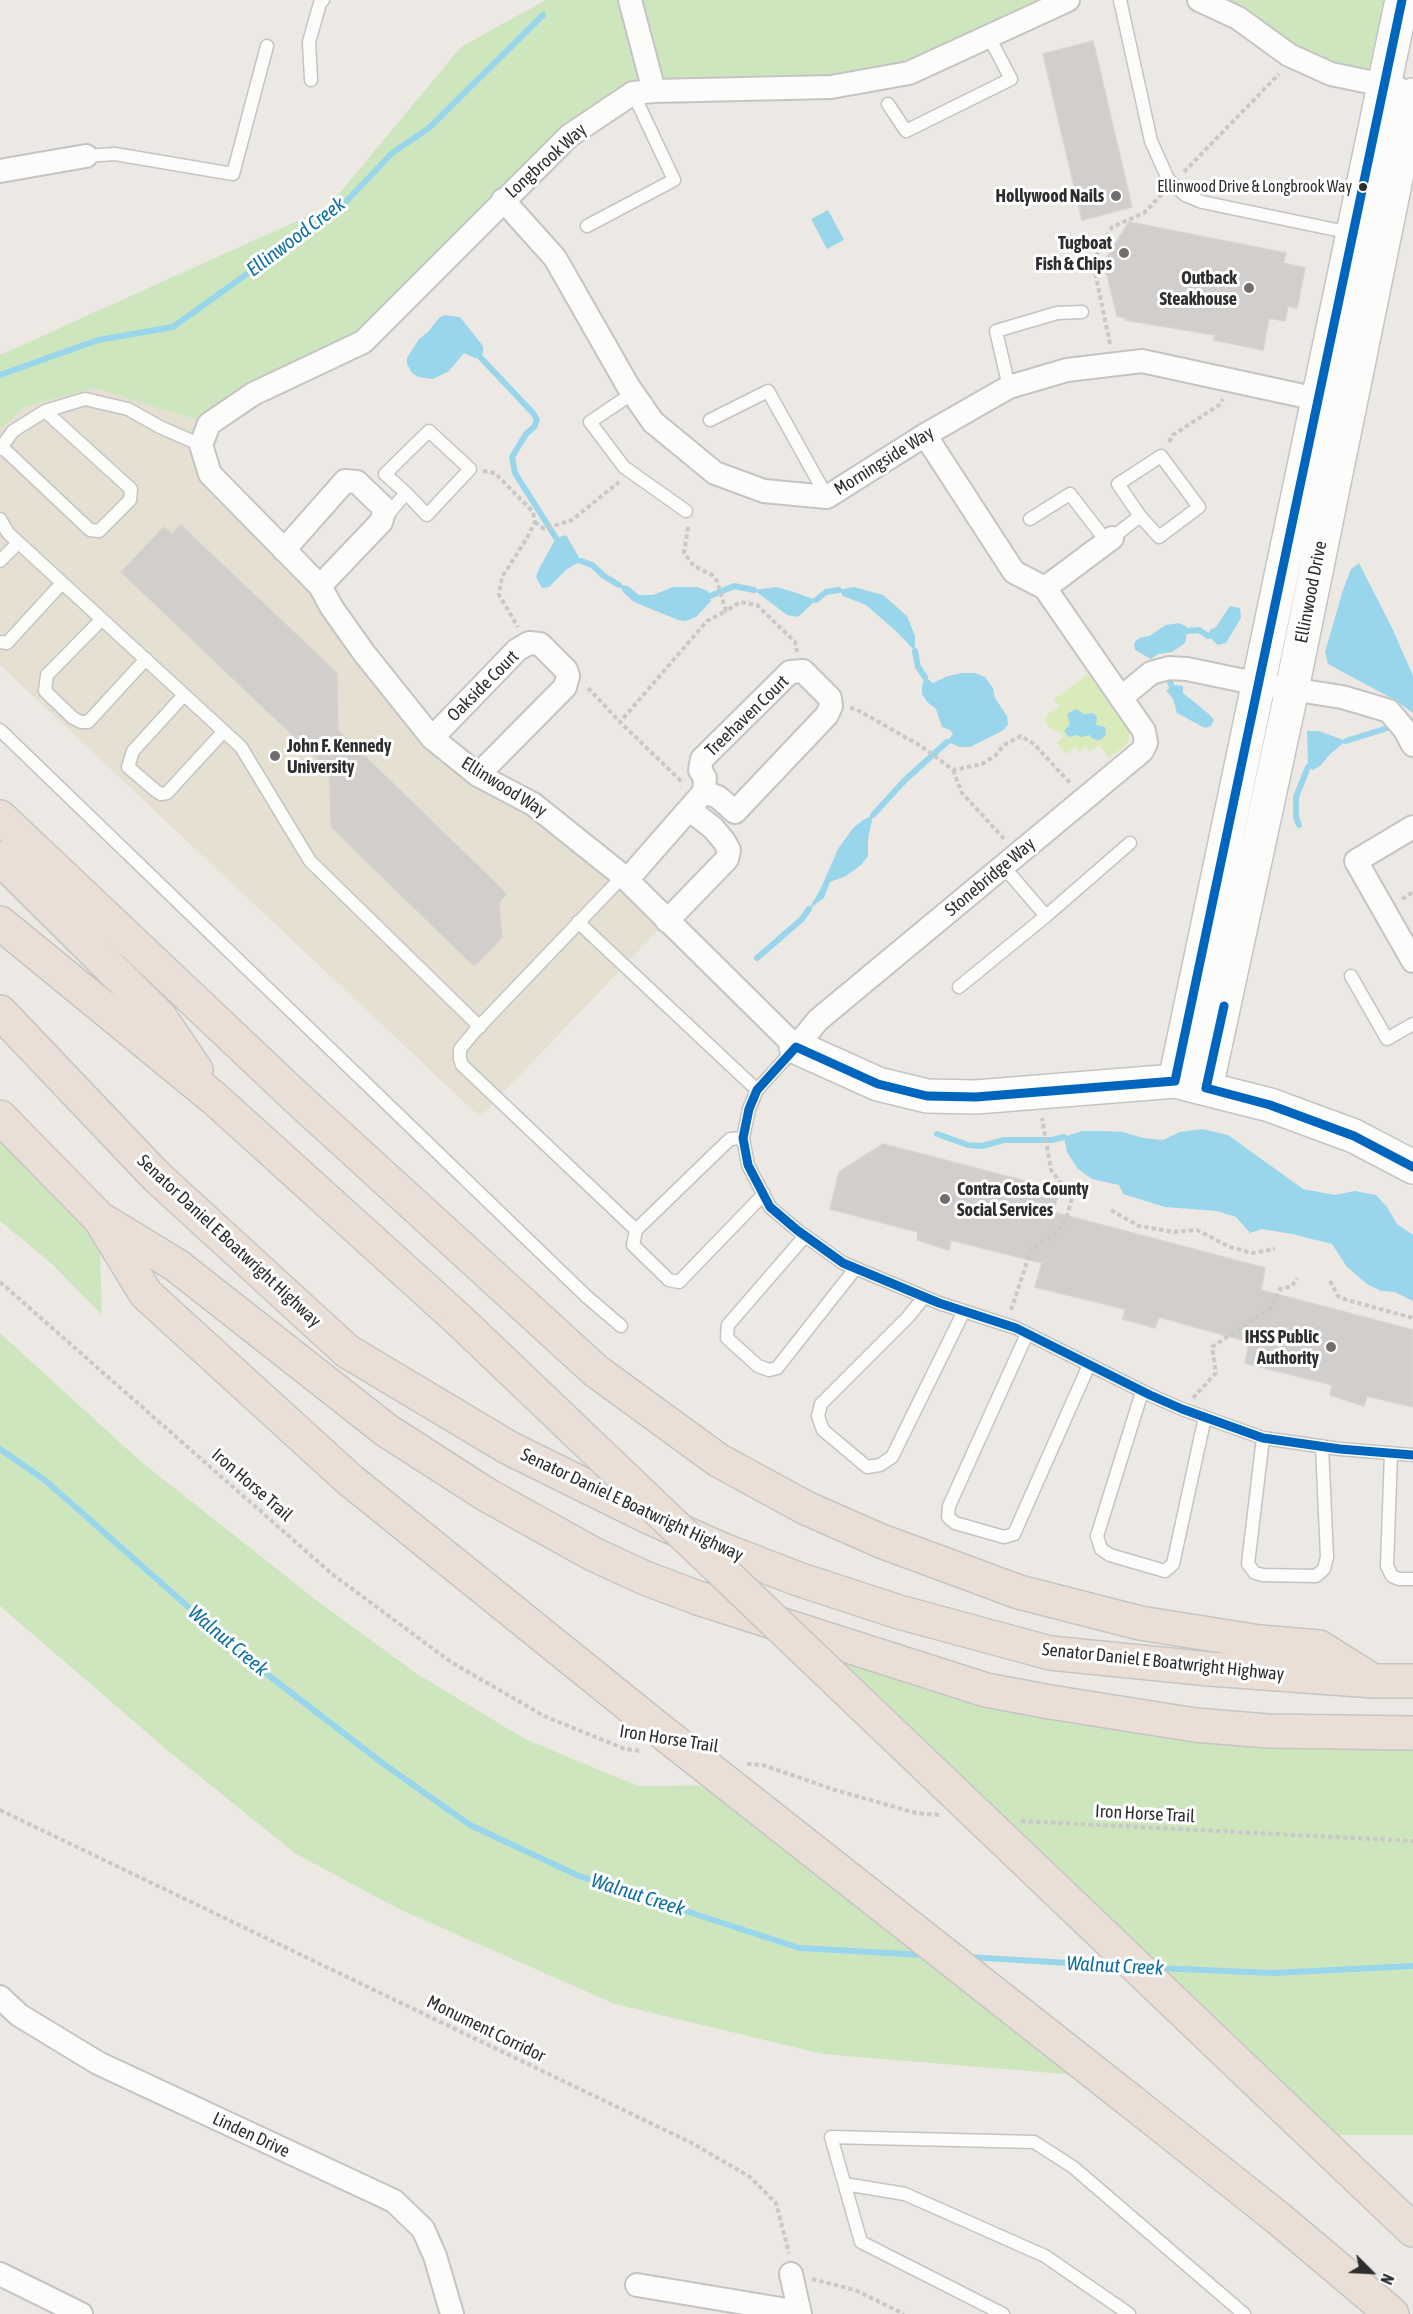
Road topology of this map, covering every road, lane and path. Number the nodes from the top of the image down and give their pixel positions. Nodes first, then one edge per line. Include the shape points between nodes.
1 (323, 0) edge
2 (630, 0) edge
3 (1068, 0) edge
4 (1120, 0) edge
5 (1199, 0) edge
6 (1402, 0) edge
7 (989, 37) junction
8 (267, 46) dead end
9 (311, 80) dead end
10 (1398, 88) edge
11 (643, 92) junction
12 (1413, 95) edge
13 (888, 104) dead end
14 (86, 156) joint
15 (0, 171) edge
16 (503, 200) junction
17 (587, 226) dead end
18 (1352, 233) junction
19 (1082, 312) dead end
20 (1231, 380) junction
21 (1009, 387) junction
22 (633, 393) junction
23 (1317, 399) junction
24 (45, 411) junction
25 (710, 420) dead end
26 (925, 435) junction
27 (201, 445) junction
28 (1, 448) edge
29 (1161, 456) junction
30 (470, 470) junction
31 (631, 472) junction
32 (406, 493) junction
33 (827, 497) junction
34 (686, 511) joint
35 (1140, 516) junction
36 (0, 519) edge
37 (1030, 519) dead end
38 (381, 522) junction
39 (535, 522) junction
40 (1110, 540) junction
41 (18, 543) junction
42 (284, 550) junction
43 (0, 561) edge
44 (62, 583) junction
45 (320, 586) junction
46 (1045, 588) junction
47 (726, 611) junction
48 (102, 619) junction
49 (0, 642) edge
50 (529, 643) junction
51 (146, 659) junction
52 (803, 671) junction
53 (568, 676) junction
54 (1259, 684) junction
55 (1292, 689) junction
56 (184, 695) junction
57 (1122, 697) junction
58 (831, 706) junction
59 (620, 722) junction
60 (0, 730) edge
61 (224, 731) junction
62 (432, 738) junction
63 (1409, 738) edge
64 (953, 770) junction
65 (478, 775) junction
66 (1084, 799) junction
67 (698, 800) junction
68 (0, 817) edge
69 (1413, 827) edge
70 (1130, 843) dead end
71 (0, 858) edge
72 (1010, 860) junction
73 (625, 878) junction
74 (1046, 916) junction
75 (667, 921) junction
76 (578, 922) junction
77 (0, 923) edge
78 (1413, 961) edge
79 (1351, 976) dead end
80 (959, 987) dead end
81 (0, 1012) edge
82 (1413, 1024) edge
83 (480, 1027) junction
84 (796, 1047) junction
85 (1174, 1082) junction
86 (1206, 1088) junction
87 (757, 1090) junction
88 (215, 1099) junction
89 (0, 1117) edge
90 (1044, 1135) dead end
91 (743, 1138) junction
92 (1413, 1167) edge
93 (764, 1194) junction
94 (1111, 1210) dead end
95 (99, 1218) junction
96 (636, 1230) junction
97 (805, 1236) junction
98 (1275, 1249) dead end
99 (855, 1269) junction
100 (1298, 1278) dead end
101 (1330, 1281) dead end
102 (0, 1282) edge
103 (924, 1297) junction
104 (964, 1311) junction
105 (1413, 1318) edge
106 (1006, 1325) junction
107 (621, 1326) dead end
108 (1028, 1334) junction
109 (1089, 1365) junction
110 (1142, 1392) junction
111 (1182, 1409) junction
112 (1204, 1417) junction
113 (1263, 1438) junction
114 (1322, 1446) junction
115 (1391, 1453) junction
116 (1413, 1455) edge
117 (1413, 1579) edge
118 (1373, 1681) junction
119 (1413, 1681) edge
120 (1413, 1733) edge
121 (657, 1743) junction
122 (739, 1763) dead end
123 (0, 1810) edge
124 (950, 1816) dead end
125 (1009, 1820) dead end
126 (1413, 1841) edge
127 (0, 1997) edge
128 (845, 2184) junction
129 (1413, 2230) edge
130 (0, 2274) edge
131 (791, 2274) junction
132 (637, 2285) dead end
133 (800, 2313) edge
134 (81, 2314) edge
135 (452, 2314) edge
136 (904, 2314) edge
137 (1003, 2314) edge
138 (1129, 2314) edge
139 (1244, 2314) edge
140 (1392, 2314) edge

1 - 9 lane via 309,42
2 - 11 street
3 - 7 street
4 - 18 lane via 1151,141 1168,179 1185,195 1202,202
5 - 10 street via 1239,18 1289,55 1331,74
6 - 10 street, Ellinwood Drive
7 - 11 street via 909,73 831,87
7 - 13 lane via 1011,79 906,131
8 - 14 lane via 233,174 115,154
10 - 18 street, Ellinwood Drive
11 - 16 street, Longbrook Way via 569,136
11 - 17 lane via 674,180
12 - 55 street, Ellinwood Drive
14 - 15 street
16 - 22 street, Morningside Way via 555,258
16 - 27 street, Longbrook Way via 363,342 253,394 209,424
18 - 23 street, Ellinwood Drive
19 - 21 lane via 1057,313 996,331
20 - 21 street, Morningside Way via 1142,361 1067,370
20 - 23 street, Morningside Way
20 - 29 path via 1219,405 1173,435
21 - 26 street, Morningside Way
22 - 31 lane via 590,422
22 - 33 street, Morningside Way via 653,422 715,473 764,491
23 - 54 street, Ellinwood Drive
24 - 27 lane via 85,399 128,409
24 - 28 lane via 13,431
24 - 28 lane via 131,489 130,500 99,531 90,530
25 - 33 lane via 768,391
26 - 33 street, Morningside Way
26 - 46 street, Stonebridge Way via 1014,572
27 - 42 street, Ellinwood Way via 210,474
29 - 35 lane via 1118,484
29 - 35 lane via 1199,507 1160,537
30 - 32 lane via 428,514
30 - 32 lane via 429,431 386,474
30 - 39 path via 495,473 533,512
31 - 34 lane
31 - 39 path via 572,520 544,529
32 - 38 lane
34 - 47 path via 689,530 684,553 694,566 712,574
35 - 40 lane
36 - 41 lane
37 - 40 lane via 1070,494
38 - 42 street via 383,507 357,482 345,481
38 - 45 street
39 - 50 path via 502,577 499,595
40 - 46 street
41 - 43 lane
41 - 44 lane
42 - 45 street, Ellinwood Way
44 - 48 lane
44 - 49 lane via 8,643
45 - 62 street, Ellinwood Way via 364,653
46 - 57 street, Stonebridge Way
47 - 52 path via 740,602 757,605 795,642
47 - 59 path via 707,621
48 - 51 lane
48 - 51 lane via 47,675 45,691 73,718 88,722
50 - 53 street, Oakside Court via 540,644
50 - 62 street, Oakside Court via 517,650
51 - 56 lane
52 - 58 street, Treehaven Court via 830,698
52 - 67 street, Treehaven Court via 790,672 702,759 700,770 705,778
53 - 59 path via 584,685
53 - 65 street via 565,687
54 - 55 street
54 - 57 street via 1169,668 1151,674
54 - 85 street, Ellinwood Drive
55 - 63 street via 1342,697 1389,711
55 - 86 street, Ellinwood Drive
56 - 61 lane
56 - 61 lane via 133,751 128,767 156,791 167,793
57 - 66 street, Stonebridge Way via 1144,731 1146,743 1142,752
58 - 64 path via 856,709 921,746
58 - 67 street via 827,715 735,812 718,796
59 - 67 path
60 - 107 lane
61 - 83 lane via 241,747 310,861
62 - 65 street, Ellinwood Way
64 - 66 path via 982,764 1021,736 1034,744
64 - 72 path via 962,793
65 - 73 street, Ellinwood Way via 533,804
66 - 72 street, Stonebridge Way
67 - 73 street
67 - 75 street via 729,850 727,859
68 - 118 highway via 306,1106 596,1371 718,1460 806,1508 881,1541 1019,1592 1140,1623 1259,1642 1320,1647
69 - 78 street via 1356,861
70 - 74 lane
71 - 88 highway via 160,1017
72 - 74 lane
72 - 84 street, Stonebridge Way via 818,1020
73 - 75 street, Ellinwood Way
73 - 76 lane
74 - 80 lane
75 - 84 street, Ellinwood Way
76 - 83 lane
76 - 87 lane
77 - 88 highway
79 - 82 lane via 1387,1039
81 - 118 highway, Senator Daniel E Boatwright Highway via 156,1176 347,1350 509,1448 640,1513 798,1579 899,1612 1050,1653
83 - 96 lane via 460,1049 462,1065
84 - 85 street, Ellinwood Way via 878,1084 927,1096 976,1097
84 - 87 lane
85 - 86 street, Ellinwood Way
86 - 92 street, Ellinwood Way via 1270,1106 1354,1137
87 - 91 lane
88 - 129 highway, bridge via 459,1320
89 - 95 highway
90 - 106 path via 1051,1170 1072,1198 1058,1232 1031,1250
91 - 93 lane via 748,1165
91 - 96 lane via 729,1139
93 - 96 lane via 679,1282 669,1280 633,1245
93 - 97 lane via 771,1207
94 - 98 path via 1139,1226 1174,1232 1197,1230 1252,1253
95 - 120 highway via 176,1265 386,1430 487,1495 645,1578 986,1690 1195,1725 1268,1731
95 - 121 highway via 146,1294 332,1464
97 - 99 lane
97 - 99 lane via 728,1325 727,1338 758,1366 777,1368
99 - 103 lane
100 - 111 path via 1292,1286 1280,1289 1272,1307 1212,1347 1216,1373
101 - 105 path via 1338,1296
102 - 121 path, Iron Horse Trail via 332,1574 451,1662 544,1716 625,1749
103 - 104 lane
103 - 104 lane via 821,1404 818,1416 823,1430 867,1467 892,1457
104 - 106 lane
106 - 108 lane
108 - 109 lane
108 - 109 lane via 949,1506 948,1517 955,1523 1004,1537 1014,1533
109 - 110 lane
110 - 111 lane
110 - 112 lane via 1098,1536 1101,1550 1110,1555 1165,1571 1173,1564
111 - 112 lane
112 - 113 lane
113 - 114 lane
113 - 114 lane via 1248,1564 1255,1574 1316,1576 1324,1569 1327,1557
114 - 115 lane
115 - 116 lane
115 - 117 lane via 1387,1566 1392,1576
118 - 119 highway, Senator Daniel E Boatwright Highway
121 - 140 highway, bridge via 1132,2102
122 - 124 path, Iron Horse Trail via 763,1766 916,1813
123 - 131 path, Monument Corridor via 692,2143 750,2177 776,2203
125 - 126 path, Iron Horse Trail
127 - 135 street, Linden Drive via 19,2015 98,2063 394,2201 423,2229
128 - 137 lane via 861,2242
128 - 138 lane via 905,2194 1045,2256
128 - 139 lane via 831,2137 1034,2142 1073,2167
130 - 134 street
131 - 133 street
131 - 136 path via 855,2290
132 - 133 street

